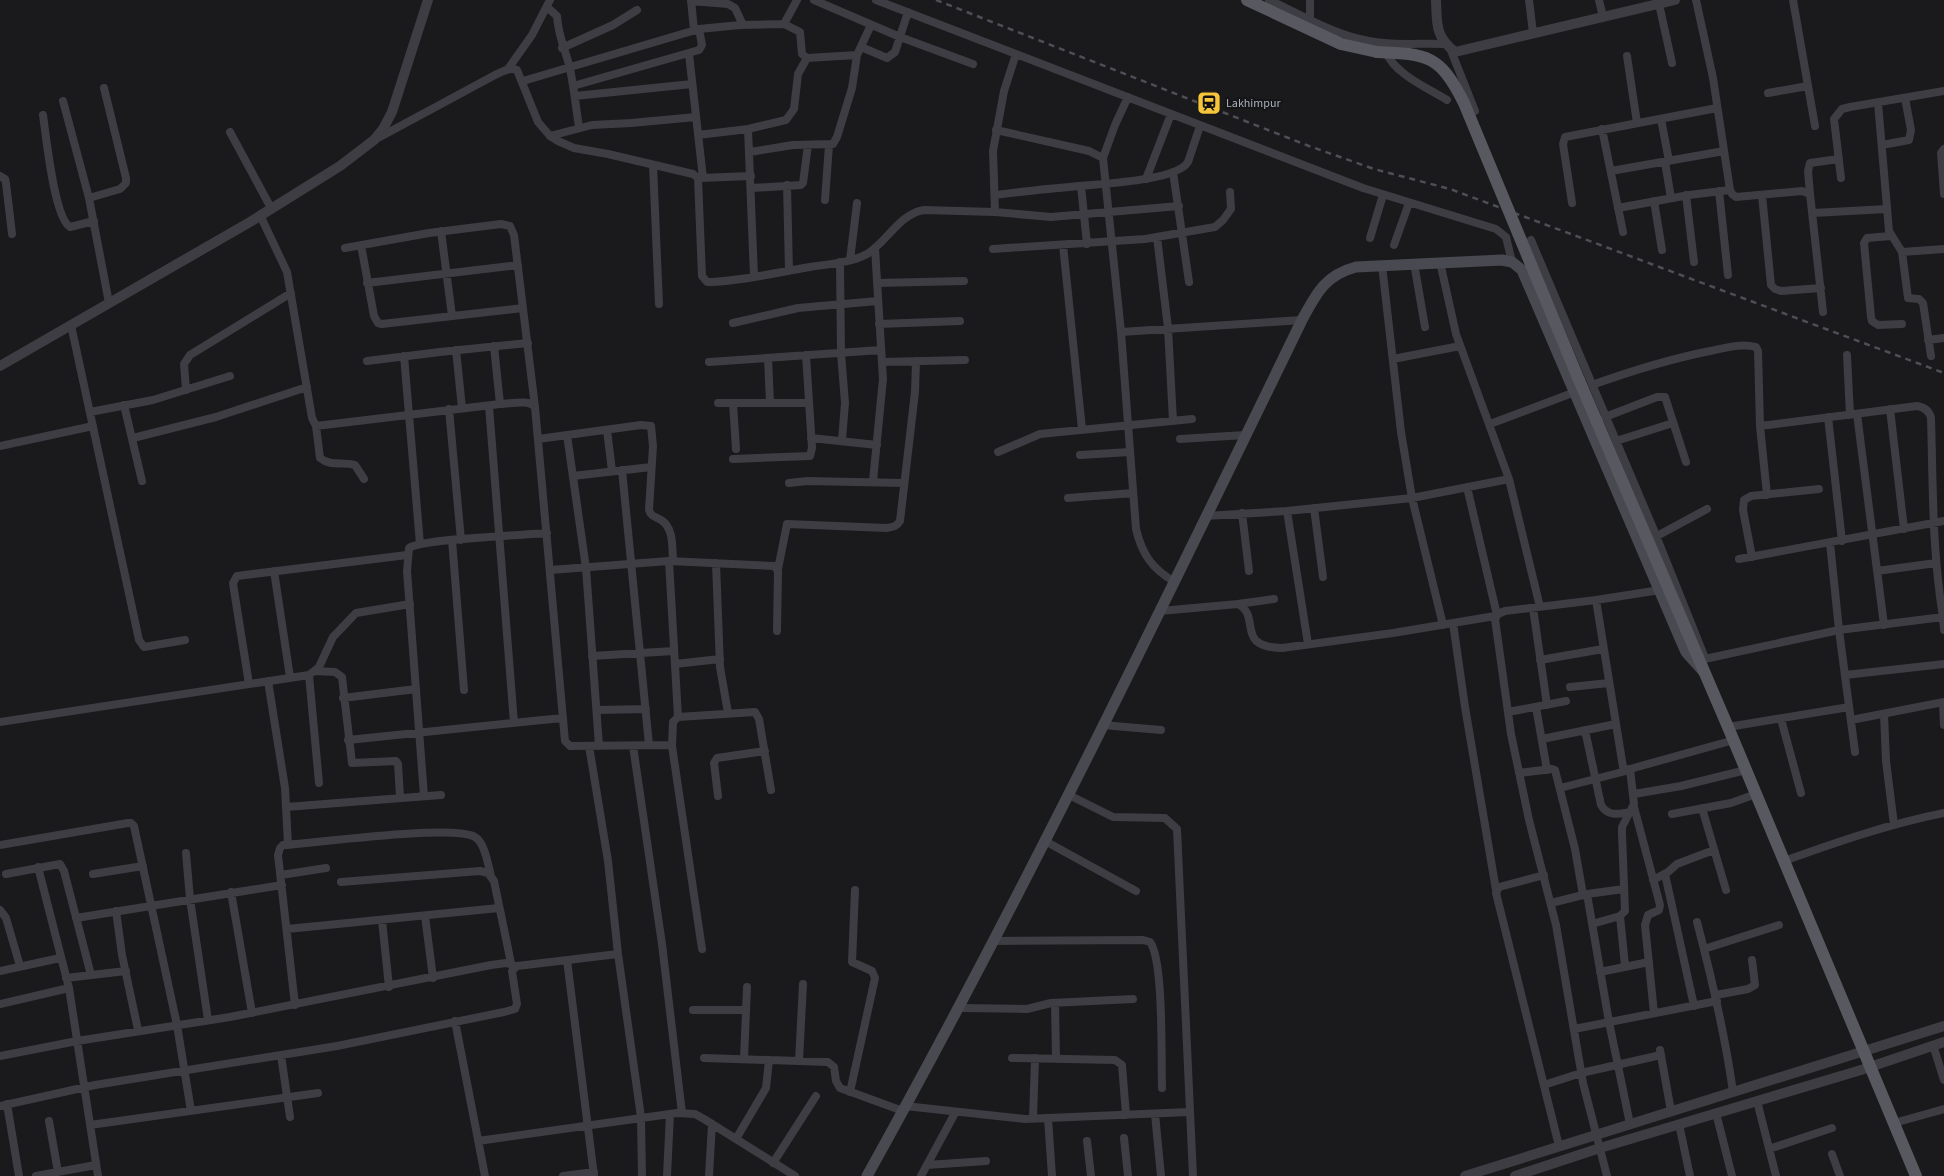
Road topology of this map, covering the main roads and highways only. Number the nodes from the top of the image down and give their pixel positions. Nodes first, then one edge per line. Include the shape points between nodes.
1 (1247, 0) edge
2 (1701, 661) junction
3 (867, 1176) edge
4 (1915, 1176) edge

1 - 2 main road, bridge via 1341,44 1427,57 1444,70 1454,84
2 - 3 main road via 1686,652 1522,270 1512,262 1486,260 1382,265 1341,271 1321,289 1302,320 1045,841 960,1008
2 - 4 main road

